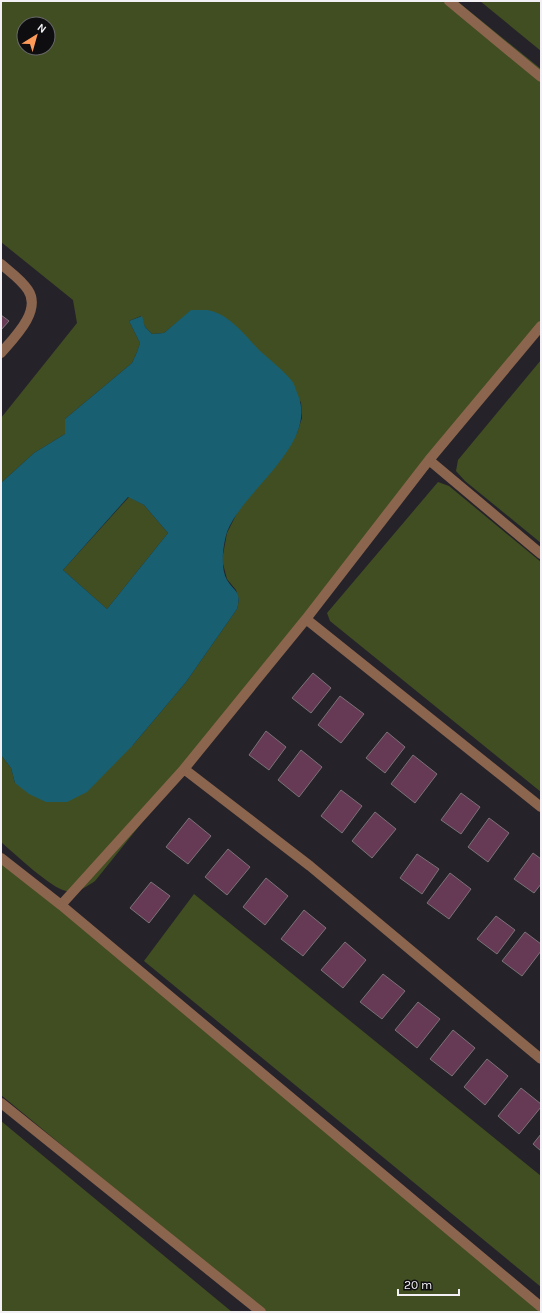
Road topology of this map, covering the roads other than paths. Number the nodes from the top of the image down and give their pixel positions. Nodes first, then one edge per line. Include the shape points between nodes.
1 (450, 1) edge
2 (541, 77) edge
3 (1, 264) edge
4 (541, 326) edge
5 (1, 353) edge
6 (429, 460) junction
7 (541, 554) edge
8 (306, 619) junction
9 (184, 769) junction
10 (541, 807) edge
11 (1, 858) edge
12 (61, 905) junction
13 (541, 1059) edge
14 (1, 1103) edge
15 (541, 1307) edge
16 (261, 1312) edge

1 - 2 street
3 - 5 street via 29,291 32,303 27,321
4 - 6 street
6 - 7 street
6 - 8 street
8 - 9 street
8 - 10 street
9 - 12 street
9 - 13 street via 310,866
11 - 12 street
12 - 15 street
14 - 16 street

